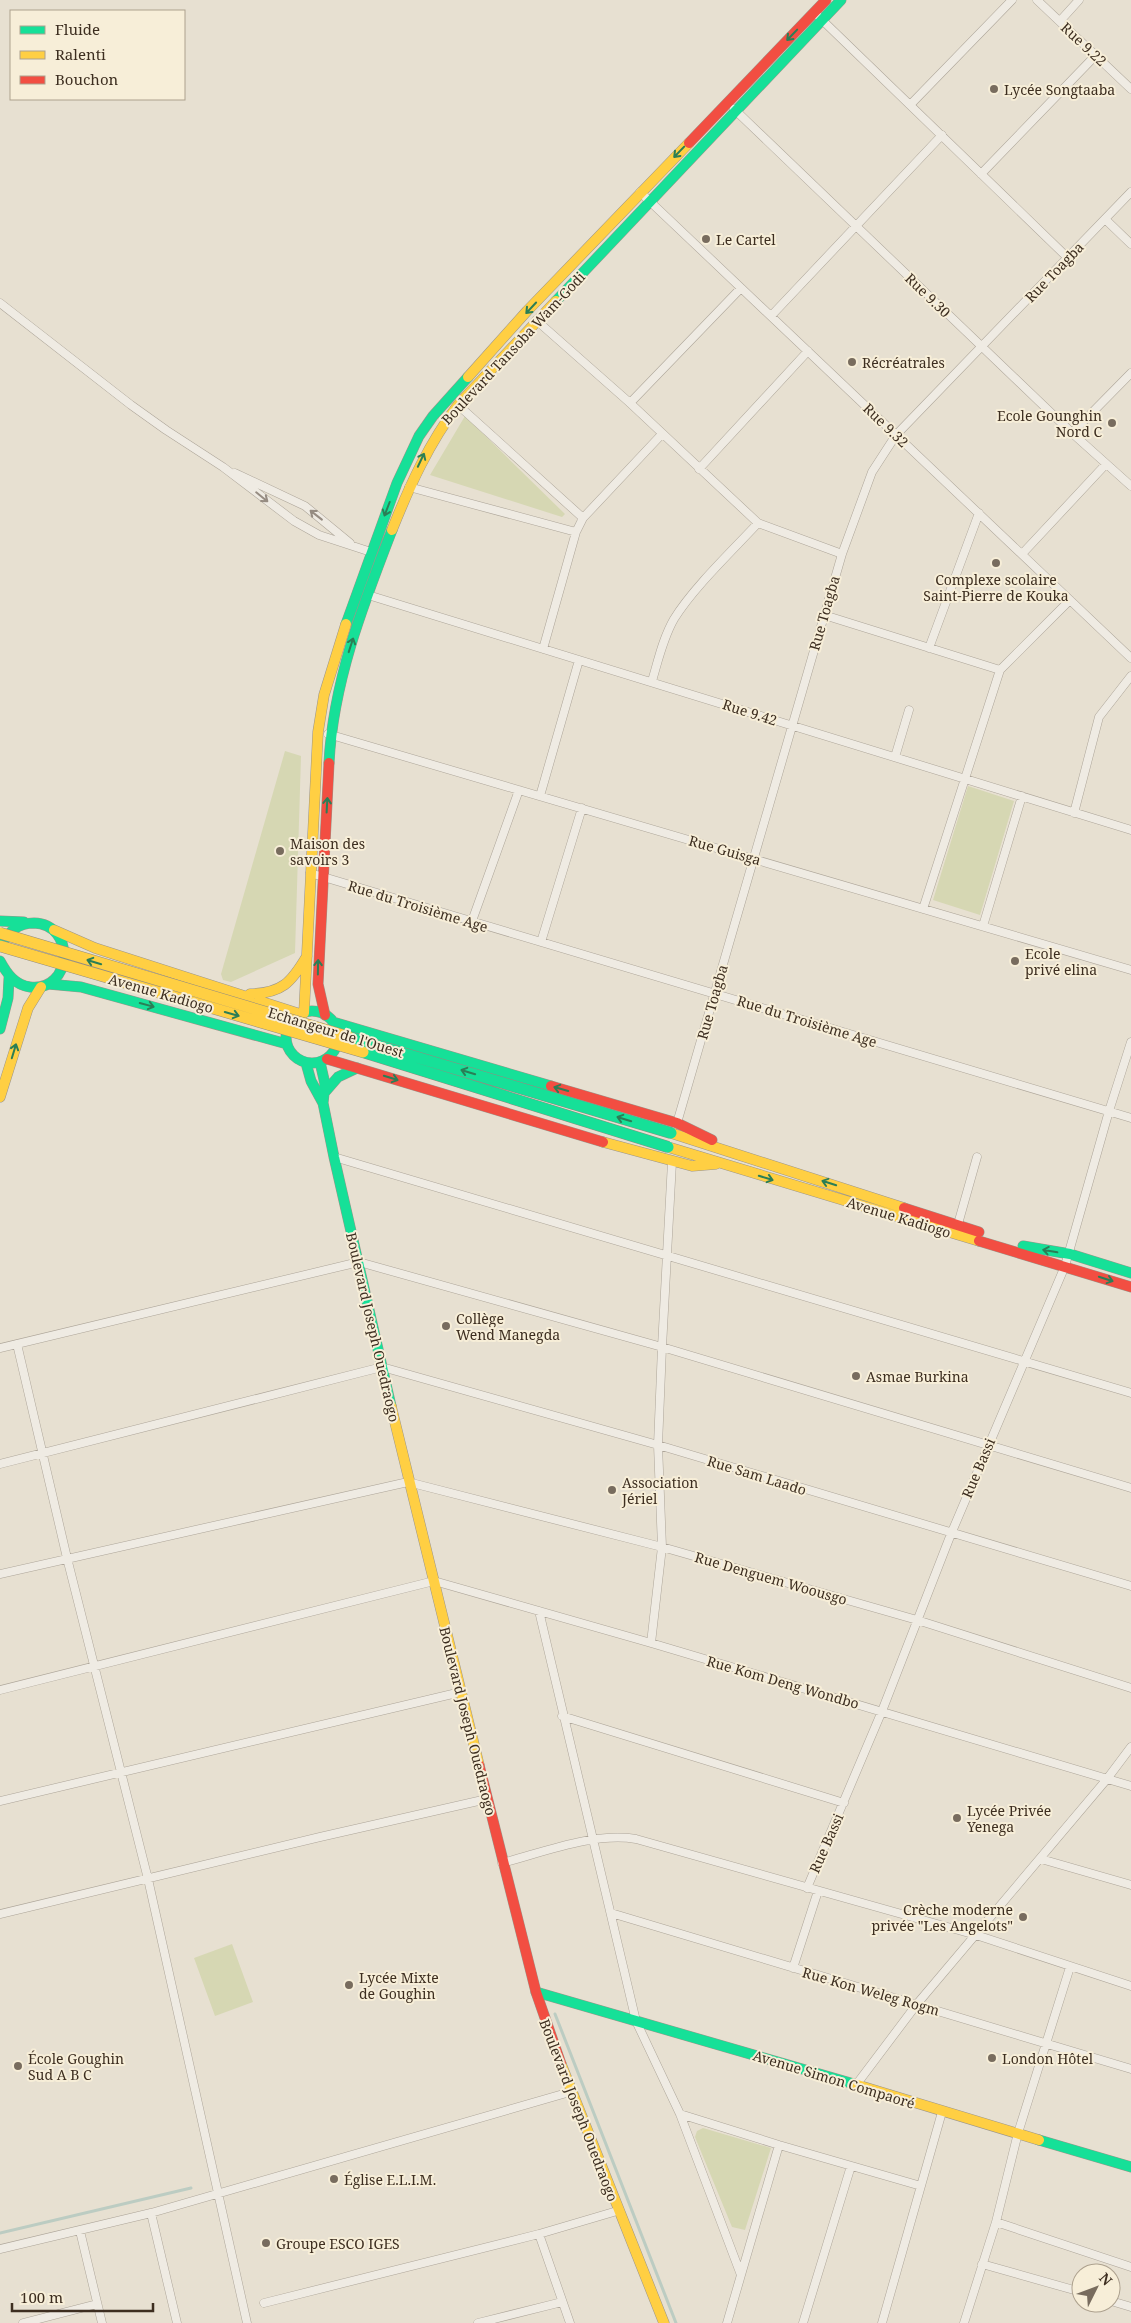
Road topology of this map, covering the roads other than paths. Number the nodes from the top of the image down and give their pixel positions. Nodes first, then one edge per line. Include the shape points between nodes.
1 (826, 0) edge
2 (841, 0) edge
3 (1012, 0) edge
4 (1037, 0) edge
5 (1079, 0) edge
6 (818, 16) junction
7 (1060, 21) junction
8 (1096, 55) junction
9 (1131, 89) edge
10 (910, 105) junction
11 (731, 106) junction
12 (942, 135) junction
13 (981, 174) junction
14 (640, 192) junction
15 (1131, 192) edge
16 (650, 201) junction
17 (1105, 219) junction
18 (856, 226) junction
19 (1131, 244) edge
20 (1068, 258) junction
21 (741, 288) junction
22 (0, 303) edge
23 (771, 316) junction
24 (536, 320) junction
25 (982, 346) junction
26 (808, 351) junction
27 (1131, 373) edge
28 (630, 403) junction
29 (458, 405) junction
30 (1072, 433) junction
31 (662, 434) junction
32 (896, 435) junction
33 (1106, 464) junction
34 (223, 467) junction
35 (698, 469) junction
36 (1131, 486) edge
37 (409, 487) junction
38 (979, 513) junction
39 (582, 518) junction
40 (758, 523) junction
41 (576, 532) junction
42 (354, 546) junction
43 (371, 552) junction
44 (842, 554) junction
45 (1022, 554) junction
46 (368, 595) junction
47 (1070, 600) junction
48 (824, 615) junction
49 (929, 648) junction
50 (543, 650) junction
51 (1131, 658) edge
52 (579, 660) junction
53 (1000, 670) junction
54 (1131, 676) edge
55 (652, 681) junction
56 (909, 710) dead end
57 (792, 726) junction
58 (318, 732) junction
59 (330, 734) junction
60 (895, 757) junction
61 (964, 778) junction
62 (519, 790) junction
63 (540, 796) junction
64 (1022, 796) junction
65 (582, 808) junction
66 (1074, 813) junction
67 (1131, 830) edge
68 (753, 859) junction
69 (310, 873) junction
70 (324, 877) junction
71 (922, 908) junction
72 (0, 921) edge
73 (472, 921) junction
74 (25, 922) junction
75 (983, 926) junction
76 (54, 930) junction
77 (0, 933) edge
78 (541, 942) junction
79 (0, 947) edge
80 (307, 956) junction
81 (3, 969) edge
82 (1131, 970) edge
83 (45, 985) junction
84 (238, 994) junction
85 (714, 994) junction
86 (302, 1013) junction
87 (329, 1018) junction
88 (0, 1029) edge
89 (323, 1040) joint
90 (1131, 1042) edge
91 (287, 1044) junction
92 (324, 1060) junction
93 (306, 1063) junction
94 (357, 1068) junction
95 (0, 1098) edge
96 (324, 1098) junction
97 (1109, 1111) junction
98 (1131, 1118) edge
99 (674, 1128) junction
100 (668, 1147) joint
101 (334, 1157) junction
102 (977, 1157) dead end
103 (672, 1162) junction
104 (719, 1164) junction
105 (958, 1224) junction
106 (1070, 1254) junction
107 (667, 1256) junction
108 (359, 1262) junction
109 (1065, 1266) junction
110 (1131, 1273) edge
111 (1131, 1287) edge
112 (17, 1344) junction
113 (662, 1347) junction
114 (0, 1348) edge
115 (1024, 1362) junction
116 (382, 1367) junction
117 (1131, 1394) edge
118 (988, 1444) junction
119 (658, 1445) junction
120 (42, 1455) junction
121 (0, 1464) edge
122 (408, 1482) junction
123 (1131, 1488) edge
124 (951, 1534) junction
125 (662, 1547) junction
126 (67, 1558) junction
127 (0, 1574) edge
128 (434, 1581) junction
129 (1131, 1586) edge
130 (539, 1611) junction
131 (918, 1620) junction
132 (651, 1643) junction
133 (95, 1667) junction
134 (1131, 1688) edge
135 (0, 1690) edge
136 (461, 1692) junction
137 (882, 1711) junction
138 (562, 1716) junction
139 (1131, 1747) edge
140 (121, 1771) junction
141 (1107, 1779) junction
142 (1131, 1786) edge
143 (487, 1799) junction
144 (0, 1801) edge
145 (844, 1803) junction
146 (593, 1839) junction
147 (1041, 1859) junction
148 (502, 1862) junction
149 (148, 1879) junction
150 (1131, 1886) edge
151 (806, 1888) junction
152 (818, 1891) junction
153 (611, 1913) junction
154 (0, 1914) edge
155 (976, 1935) junction
156 (1070, 1967) junction
157 (792, 1968) junction
158 (1131, 1986) edge
159 (536, 1992) junction
160 (917, 2004) junction
161 (636, 2021) junction
162 (1047, 2044) junction
163 (1131, 2070) edge
164 (856, 2085) junction
165 (570, 2092) junction
166 (942, 2112) junction
167 (680, 2114) junction
168 (1018, 2133) junction
169 (779, 2145) junction
170 (851, 2166) junction
171 (1131, 2167) edge
172 (921, 2186) junction
173 (219, 2194) junction
174 (617, 2211) junction
175 (152, 2213) junction
176 (996, 2222) junction
177 (80, 2231) junction
178 (539, 2234) junction
179 (0, 2248) edge
180 (982, 2264) junction
181 (1131, 2267) edge
182 (741, 2275) junction
183 (1071, 2289) edge
184 (562, 2302) junction
185 (264, 2303) dead end
186 (98, 2304) junction
187 (23, 2323) edge
188 (102, 2323) edge
189 (177, 2323) edge
190 (247, 2323) edge
191 (478, 2323) edge
192 (570, 2323) edge
193 (664, 2323) edge
194 (727, 2323) edge
195 (803, 2323) edge
196 (882, 2323) edge
197 (964, 2323) edge

1 - 6 main road, Boulevard Tansoba Wam-Godi
2 - 6 main road, Boulevard Tansoba Wam-Godi
3 - 10 street
4 - 7 street, Rue 9.22
5 - 7 street
6 - 10 street
6 - 11 main road, Boulevard Tansoba Wam-Godi
7 - 8 street, Rue 9.22
8 - 9 street, Rue 9.22
8 - 13 street
10 - 12 street
11 -> 14 main road, Boulevard Tansoba Wam-Godi
11 - 16 main road, Boulevard Tansoba Wam-Godi
11 - 18 street, Rue 9.30
12 - 13 street
12 - 18 street
13 - 20 street
14 - 16 street, Rue 9.32
14 -> 43 main road, Boulevard Tansoba Wam-Godi via 433,416 419,436 397,483
15 - 17 street, Rue Toagba
16 - 21 street, Rue 9.32
16 - 24 main road, Boulevard Tansoba Wam-Godi
17 - 19 street
17 - 20 street, Rue Toagba
18 - 23 street
18 - 25 street, Rue 9.30
20 - 25 street, Rue Toagba
21 - 23 street, Rue 9.32
21 - 28 street
22 - 34 street via 166,430
23 - 26 street, Rue 9.32
24 - 28 street
24 - 29 main road, Boulevard Tansoba Wam-Godi
25 - 30 street, Rue 9.30
25 - 32 street, Rue Toagba
26 - 32 street, Rue 9.32
26 - 35 street
27 - 30 street
28 - 31 street
37 -> 29 main road, Boulevard Tansoba Wam-Godi via 429,443
29 - 39 street
30 - 33 street, Rue 9.30
31 - 35 street
31 - 39 street
32 - 38 street, Rue 9.32
32 - 44 street, Rue Toagba via 872,472
33 - 36 street, Rue 9.30
33 - 45 street
42 -> 34 street via 305,506
34 -> 42 street via 294,521 319,535
35 - 40 street
37 - 41 street
37 - 46 main road, Boulevard Tansoba Wam-Godi
38 - 45 street, Rue 9.32
38 - 49 street
39 - 41 street
40 - 44 street
40 - 55 street via 685,603 667,634
41 - 50 street
42 - 43 street
43 - 58 main road, Boulevard Tansoba Wam-Godi via 334,658
44 - 48 street, Rue Toagba
45 - 47 street, Rue 9.32
46 - 50 street, Rue 9.42
59 -> 46 main road, Boulevard Tansoba Wam-Godi via 340,681
47 - 51 street, Rue 9.32
47 - 53 street
48 - 49 street
48 - 57 street, Rue Toagba
49 - 53 street
50 - 52 street, Rue 9.42
52 - 55 street, Rue 9.42
52 - 63 street
53 - 61 street
54 - 66 street via 1099,717
55 - 57 street, Rue 9.42
56 - 60 street
57 - 60 street, Rue 9.42
57 - 68 street, Rue Toagba
58 - 59 street, Rue Guisga
58 - 69 main road, Boulevard Tansoba Wam-Godi
59 - 62 street, Rue Guisga
70 -> 59 main road, Boulevard Tansoba Wam-Godi
60 - 61 street, Rue 9.42
61 - 64 street, Rue 9.42
61 - 71 street
62 - 63 street, Rue Guisga
62 - 73 street
63 - 65 street, Rue Guisga
64 - 66 street, Rue 9.42
64 - 75 street
65 - 68 street, Rue Guisga
65 - 78 street
66 - 67 street, Rue 9.42
68 - 71 street, Rue Guisga
68 - 85 street, Rue Toagba
69 - 70 street, Rue du Troisième Age
69 - 80 main road, Boulevard Tansoba Wam-Godi
70 - 73 street, Rue du Troisième Age
87 -> 70 main road, Boulevard Tansoba Wam-Godi via 318,984
71 - 75 street, Rue Guisga
72 - 74 main road
73 - 78 street, Rue du Troisième Age
74 - 76 main road via 40,923
74 - 79 main road via 6,934
75 - 82 street, Rue Guisga
76 - 83 main road via 63,943 66,958 60,974
76 - 84 main road via 95,948
99 -> 77 main road, Echangeur de l'Ouest, bridge
78 - 85 street, Rue du Troisième Age
79 -> 89 main road, Avenue Kadiogo, bridge
80 - 84 main road via 289,984 280,990 270,994
80 - 86 main road, Boulevard Tansoba Wam-Godi
81 - 83 main road via 20,986
81 - 88 main road via 8,998
83 -> 91 main road via 81,987
95 -> 83 main road via 28,1008
84 - 86 main road
85 - 97 street, Rue du Troisième Age
85 - 99 street, Rue Toagba
86 - 87 main road via 315,1012
86 - 91 main road via 288,1027
87 - 92 main road via 337,1029 337,1046
99 -> 87 main road
89 - 100 main road, Echangeur de l'Ouest, bridge
90 - 97 street, Rue Bassi
91 - 93 main road via 294,1056
92 - 93 main road
92 - 94 main road
92 - 96 main road, Boulevard Joseph Ouedraogo
93 - 96 main road, Boulevard Joseph Ouedraogo via 311,1082
94 - 96 main road via 338,1076
94 -> 103 main road
96 - 101 main road, Boulevard Joseph Ouedraogo
97 - 98 street, Rue du Troisième Age
97 - 106 street, Rue Bassi
105 -> 99 main road, Avenue Kadiogo via 720,1148
100 - 104 main road, Avenue Kadiogo
101 - 107 street
101 - 108 main road, Boulevard Joseph Ouedraogo
102 - 105 street
103 - 104 main road via 692,1166
103 - 107 street
104 -> 109 main road, Avenue Kadiogo
106 -> 105 main road, Avenue Kadiogo via 1012,1244
106 - 109 street, Rue Bassi
106 - 110 main road, Avenue Kadiogo
107 - 113 street
107 - 115 street
108 - 112 street
108 - 113 street
108 - 116 main road, Boulevard Joseph Ouedraogo
109 -> 111 main road, Avenue Kadiogo
109 - 115 street, Rue Bassi
112 - 114 street
112 - 120 street
113 - 118 street
113 - 119 street
115 - 117 street
115 - 118 street, Rue Bassi
116 - 119 street, Rue Sam Laado
116 - 120 street
116 - 122 main road, Boulevard Joseph Ouedraogo
118 - 123 street
118 - 124 street, Rue Bassi
119 - 124 street, Rue Sam Laado
119 - 125 street
120 - 121 street
120 - 126 street
122 - 125 street, Rue Denguem Woousgo
122 - 126 street
122 - 128 main road, Boulevard Joseph Ouedraogo
124 - 129 street, Rue Sam Laado
124 - 131 street, Rue Bassi
125 - 131 street, Rue Denguem Woousgo
125 - 132 street
126 - 127 street
126 - 133 street
128 - 130 street, Rue Kom Deng Wondbo
128 - 133 street
128 - 136 main road, Boulevard Joseph Ouedraogo
130 - 132 street, Rue Kom Deng Wondbo
130 - 138 street
131 - 134 street, Rue Denguem Woousgo
131 - 137 street, Rue Bassi
132 - 137 street, Rue Kom Deng Wondbo
133 - 135 street
133 - 140 street
136 - 140 street
136 - 143 main road, Boulevard Joseph Ouedraogo
137 - 141 street, Rue Kom Deng Wondbo
137 - 145 street, Rue Bassi
138 - 145 street
138 - 146 street
139 - 141 street
140 - 144 street
140 - 149 street
141 - 142 street, Rue Kom Deng Wondbo
141 - 147 street
143 - 148 main road, Boulevard Joseph Ouedraogo
143 - 149 street
145 - 151 street, Rue Bassi
146 - 148 street
146 - 151 street via 636,1839
146 - 153 street
147 - 150 street
147 - 155 street
148 - 159 main road, Boulevard Joseph Ouedraogo
149 - 154 street
149 - 173 street
151 - 152 street
152 - 155 street
152 - 157 street, Rue Bassi
153 - 157 street, Rue Kon Weleg Rogm
153 - 161 street
155 - 156 street
155 - 160 street
156 - 158 street
156 - 162 street
157 - 160 street, Rue Kon Weleg Rogm
159 - 161 main road, Avenue Simon Compaoré
159 - 165 main road, Boulevard Joseph Ouedraogo
160 - 162 street, Rue Kon Weleg Rogm
160 - 164 street
161 - 164 main road, Avenue Simon Compaoré
161 - 167 street
162 - 163 street, Rue Kon Weleg Rogm
162 - 168 street
164 - 166 main road, Avenue Simon Compaoré
165 - 173 street
165 - 174 main road, Boulevard Joseph Ouedraogo
166 - 168 main road, Avenue Simon Compaoré
166 - 172 street
167 - 169 street
167 - 182 street
168 - 171 main road, Avenue Simon Compaoré
168 - 176 street
169 - 170 street
169 - 182 street
170 - 172 street
170 - 195 street
172 - 196 street
173 - 175 street
173 - 190 street
174 - 178 street
174 - 193 main road, Boulevard Joseph Ouedraogo
175 - 177 street
175 - 189 street
176 - 180 street
176 - 181 street
177 - 179 street
177 - 186 street
178 - 184 street
178 - 185 street
180 - 183 street
180 - 197 street
182 - 194 street
184 - 191 street
184 - 192 street
186 - 187 street
186 - 188 street

